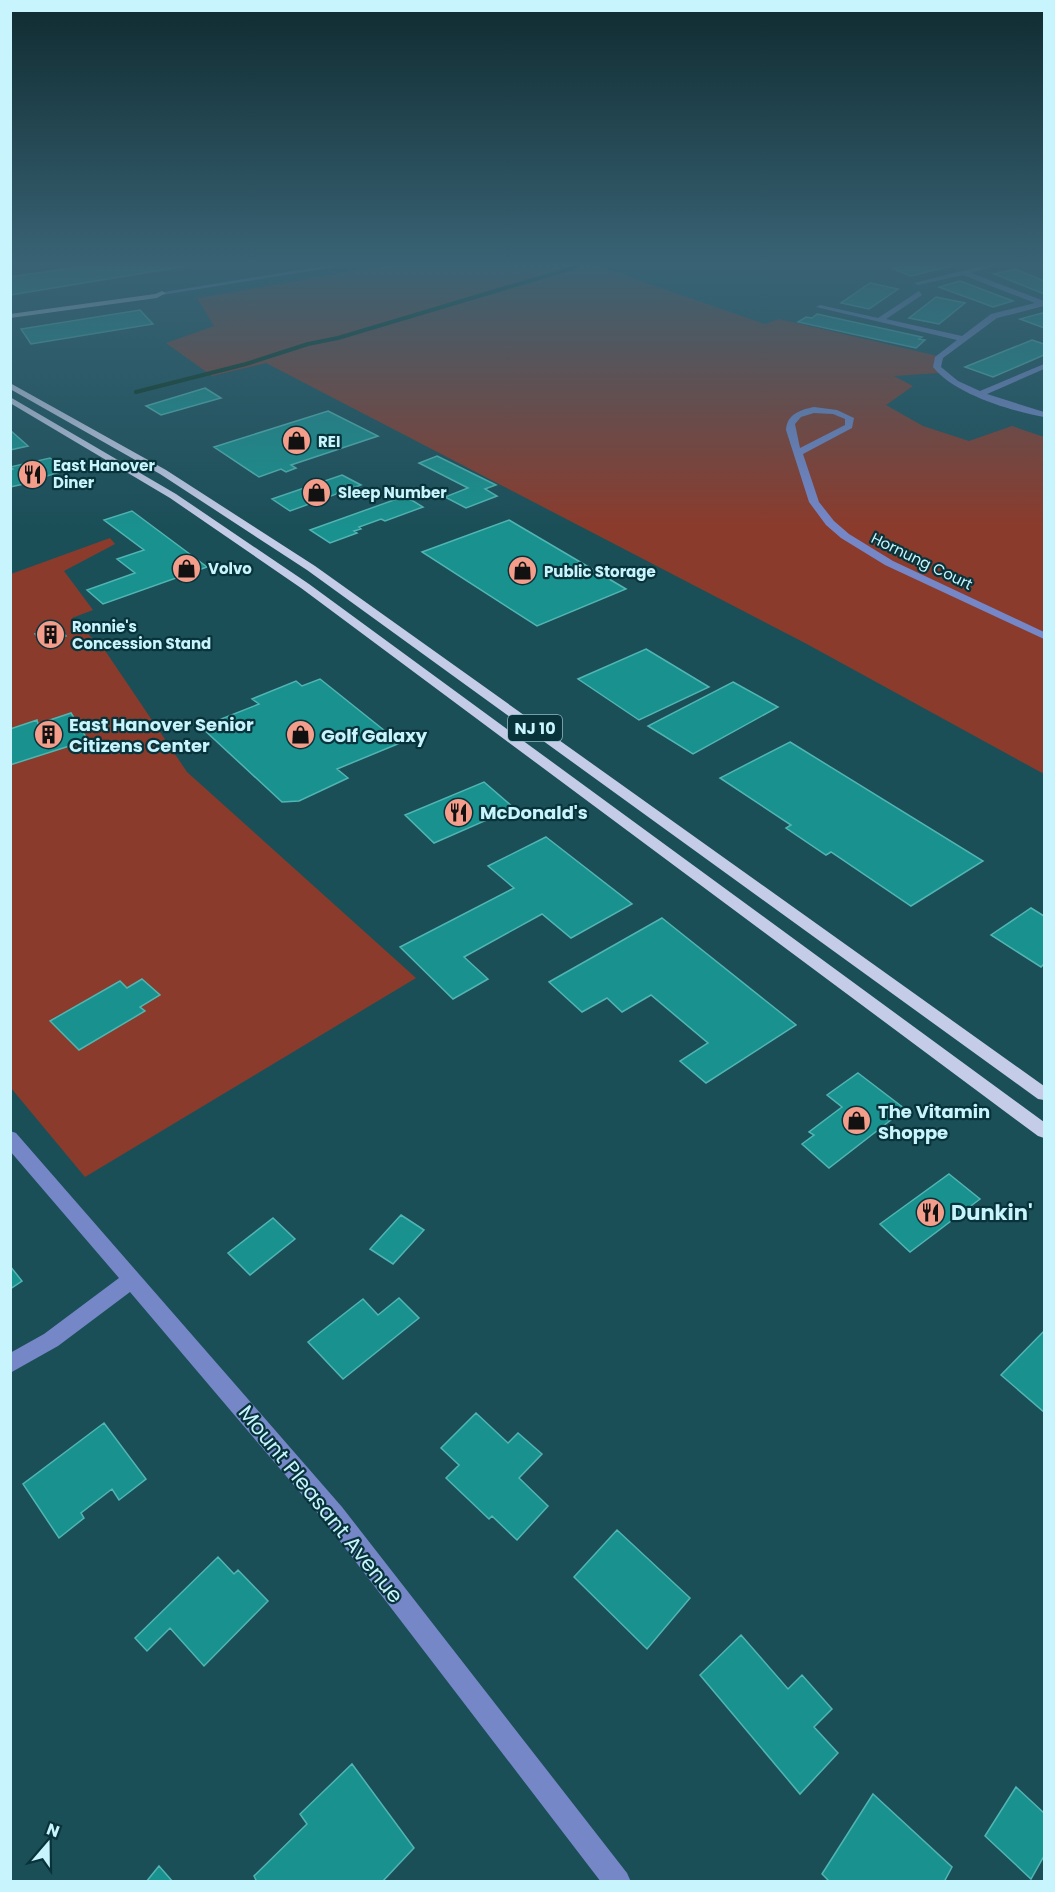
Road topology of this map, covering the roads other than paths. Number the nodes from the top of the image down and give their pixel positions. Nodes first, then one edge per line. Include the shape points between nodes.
1 (947, 351) edge
2 (1044, 366) edge
3 (10, 385) edge
4 (983, 393) junction
5 (10, 399) edge
6 (1044, 415) edge
7 (798, 453) junction
8 (1044, 636) edge
9 (1044, 1094) edge
10 (1044, 1131) edge
11 (10, 1138) edge
12 (133, 1279) junction
13 (10, 1364) edge
14 (618, 1881) edge

1 - 4 street via 939,357 937,367 948,379
2 - 4 street
3 - 9 main road, NJ 10 via 123,448 311,568
4 - 6 street
5 - 10 main road, NJ 10 via 173,496 266,558
7 - 7 street, Hornung Court via 849,426 850,418 824,410 800,413 790,424 790,436
7 - 8 street, Hornung Court via 814,502 845,536 889,563
11 - 12 street, Mount Pleasant Avenue
12 - 13 street via 51,1340
12 - 14 street, Mount Pleasant Avenue via 334,1515

